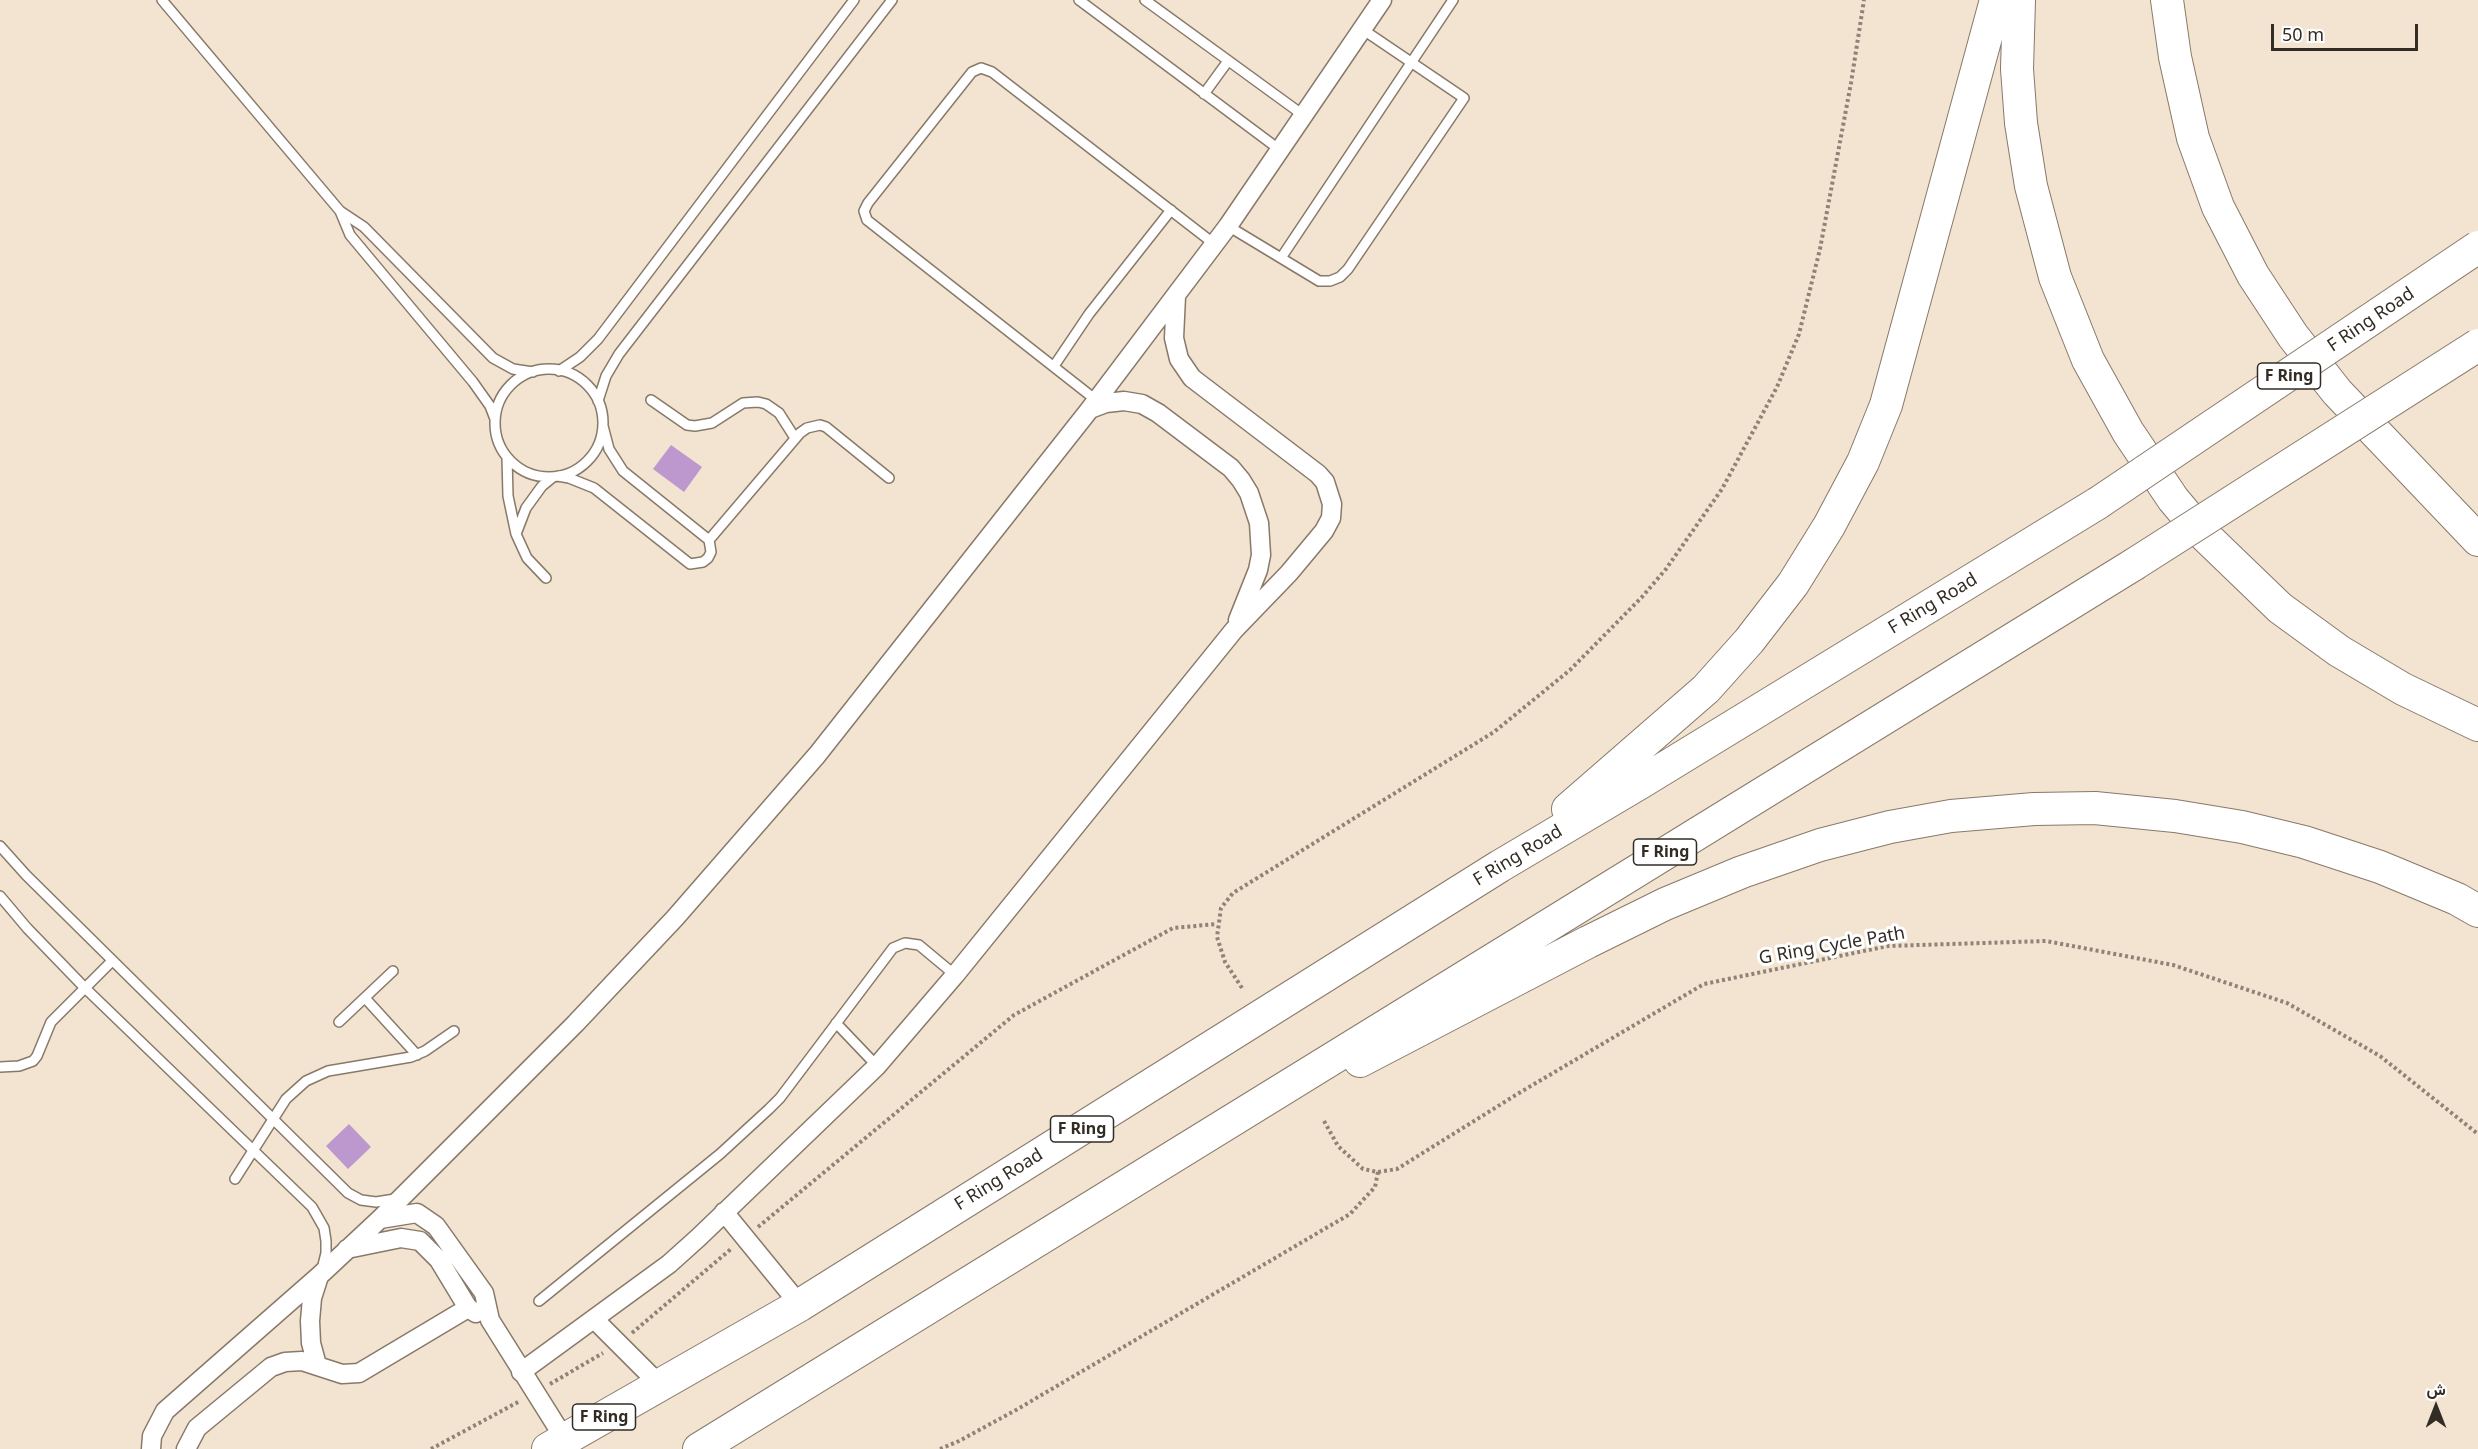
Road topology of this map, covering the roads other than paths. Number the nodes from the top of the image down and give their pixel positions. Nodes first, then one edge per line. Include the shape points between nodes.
1 (162, 0) edge
2 (854, 0) edge
3 (892, 0) edge
4 (1079, 0) edge
5 (1145, 0) edge
6 (1382, 0) edge
7 (1453, 0) edge
8 (1996, 0) edge
9 (2019, 0) edge
10 (2167, 0) edge
11 (1362, 29) junction
12 (1228, 61) junction
13 (1411, 63) junction
14 (1204, 94) junction
15 (1303, 115) junction
16 (1280, 150) junction
17 (1171, 210) junction
18 (340, 211) junction
19 (1228, 226) junction
20 (1213, 243) junction
21 (2478, 247) edge
22 (1281, 258) junction
23 (1177, 294) junction
24 (2478, 345) edge
25 (1054, 366) junction
26 (559, 371) junction
27 (533, 372) junction
28 (651, 399) dead end
29 (598, 401) junction
30 (1093, 405) junction
31 (495, 420) junction
32 (603, 426) junction
33 (795, 438) junction
34 (507, 457) junction
35 (555, 477) junction
36 (889, 478) dead end
37 (516, 534) junction
38 (709, 540) junction
39 (2478, 540) edge
40 (546, 578) dead end
41 (1234, 630) junction
42 (2478, 725) edge
43 (0, 846) edge
44 (1500, 866) junction
45 (0, 896) edge
46 (2478, 911) edge
47 (112, 961) junction
48 (393, 971) dead end
49 (955, 975) junction
50 (84, 987) junction
51 (365, 998) junction
52 (339, 1022) dead end
53 (836, 1023) junction
54 (454, 1031) dead end
55 (417, 1055) junction
56 (877, 1066) junction
57 (0, 1067) edge
58 (273, 1120) junction
59 (1198, 1142) junction
60 (253, 1150) junction
61 (235, 1179) dead end
62 (405, 1194) junction
63 (724, 1212) junction
64 (380, 1219) junction
65 (346, 1250) junction
66 (319, 1276) junction
67 (539, 1301) dead end
68 (800, 1305) junction
69 (468, 1308) junction
70 (490, 1320) junction
71 (595, 1320) junction
72 (317, 1365) junction
73 (521, 1372) junction
74 (661, 1386) junction
75 (556, 1444) edge
76 (151, 1449) edge
77 (186, 1449) edge
78 (699, 1449) edge

1 - 18 lane
2 - 26 lane via 598,339
3 - 29 lane via 619,354
4 - 14 lane
5 - 12 lane
6 - 11 street
7 - 13 lane
8 - 44 highway via 1886,405 1863,462 1829,526 1793,584 1706,689
9 - 42 highway via 2017,69 2031,186 2055,277 2088,360 2128,432 2199,530 2280,608 2339,651 2394,684
10 - 39 highway via 2178,78 2193,138 2218,207 2253,275 2293,336 2337,392
11 - 13 lane
11 - 15 street
12 - 14 lane
12 - 15 lane
13 - 22 lane
13 - 22 lane via 1464,98 1340,277 1319,281
14 - 16 lane
15 - 16 street
16 - 19 street
17 - 20 lane
17 - 25 lane via 1089,314
17 - 25 lane via 992,72 981,68 972,72 868,203 864,211 867,220
18 - 27 lane via 364,226 494,358 513,369
18 - 31 lane via 350,235 473,382
19 - 20 street
19 - 22 lane
20 - 23 street
21 - 44 highway, F Ring Road / F Ring, bridge via 2098,503
23 - 30 street
23 - 41 street via 1174,338 1179,359 1192,378 1318,474 1330,491 1331,518 1324,531
24 - 59 highway, F Ring, bridge via 2133,565
25 - 30 lane
26 - 27 lane
26 - 29 lane via 582,381
27 - 31 lane via 511,385 500,401
28 - 33 lane via 687,426 712,423 743,403 758,402 779,413
29 - 32 lane
30 - 41 street via 1124,401 1142,404 1231,468 1241,480 1259,523 1261,555
30 - 62 street via 817,755 691,900 575,1024
31 - 34 lane via 496,433
32 - 35 lane via 589,459
32 - 38 lane via 609,448 623,471
33 - 36 lane via 807,428 826,427
33 - 38 lane
34 - 35 lane via 527,472
34 - 37 lane via 508,496
35 - 37 lane via 526,508
35 - 38 lane via 594,488 690,564 708,558
37 - 40 lane via 527,558
41 - 49 street
43 - 47 lane
44 - 68 highway, F Ring Road / F Ring
45 - 50 lane
46 - 59 highway via 2380,867 2242,827 2095,808 1951,816 1820,845 1665,904
47 - 50 lane
47 - 58 lane
48 - 51 lane
49 - 53 lane via 919,945 897,945 888,951
49 - 56 street
50 - 57 lane via 51,1022 33,1061
50 - 60 lane
51 - 52 lane
51 - 55 lane
53 - 56 lane
53 - 67 lane via 769,1110
54 - 55 lane
55 - 58 lane via 316,1075 291,1093
56 - 63 street
58 - 60 lane
58 - 62 lane via 348,1193 376,1202
59 - 78 highway, F Ring
60 - 61 lane
60 - 66 lane via 319,1217 326,1253
62 - 64 street
63 - 68 street
63 - 71 street via 669,1264
64 - 65 street
64 - 70 street via 417,1213 436,1226 484,1293
65 - 66 street
65 - 69 street via 400,1238 420,1241 439,1260
66 - 72 street via 310,1321
66 - 76 street via 165,1411 154,1429
68 - 74 highway, F Ring Road / F Ring
69 - 70 street
69 - 72 street via 359,1373 342,1374
70 - 73 street
71 - 73 street
71 - 74 street
72 - 77 street via 294,1361 271,1367 202,1423
73 - 75 street via 535,1393
74 - 75 highway, F Ring Road / F Ring

